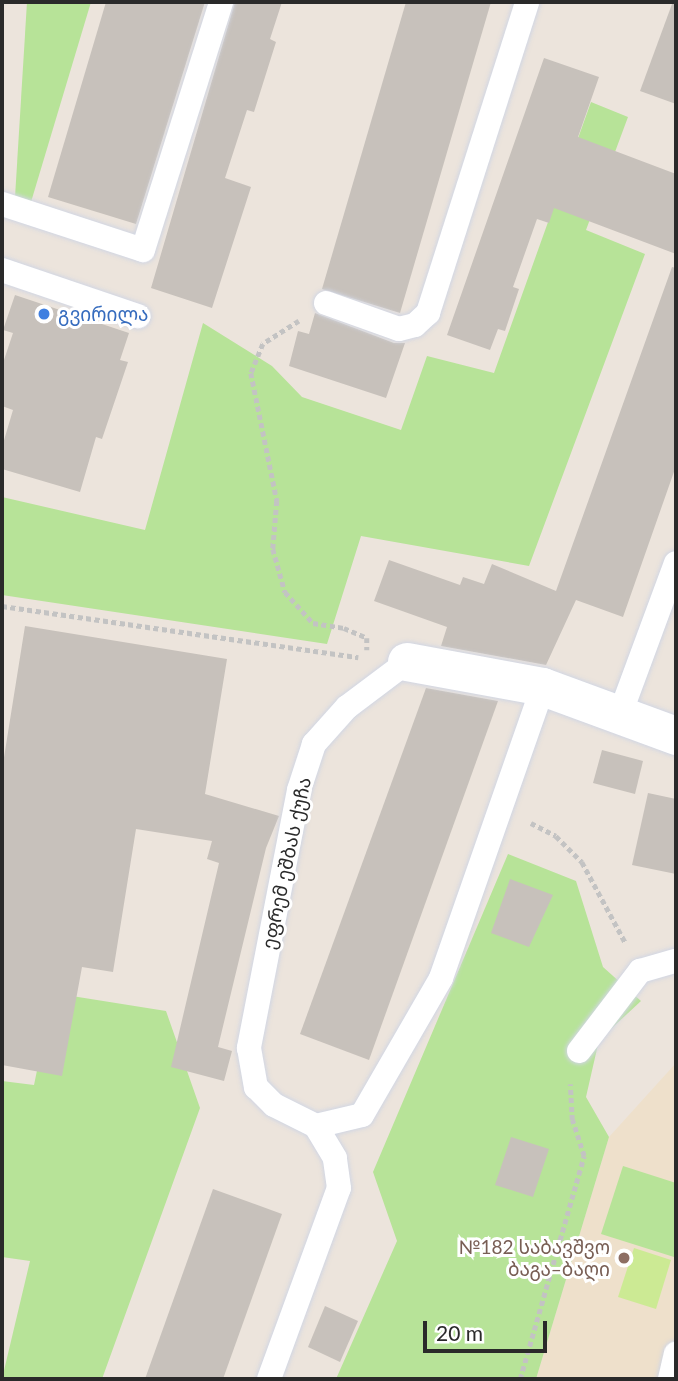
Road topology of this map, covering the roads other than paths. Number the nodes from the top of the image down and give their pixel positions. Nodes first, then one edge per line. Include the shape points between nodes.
1 (221, 2) edge
2 (527, 2) edge
3 (2, 204) edge
4 (2, 271) edge
5 (326, 303) road end
6 (138, 316) dead end
7 (676, 563) edge
8 (407, 662) joint
9 (542, 687) junction
10 (619, 717) junction
11 (676, 736) edge
12 (676, 961) edge
13 (579, 1051) road end
14 (316, 1126) junction
15 (676, 1354) edge
16 (269, 1379) edge
17 (670, 1379) edge

1 - 3 lane via 143,250
2 - 5 lane via 428,313 415,325 399,329
4 - 6 lane
7 - 10 lane
8 - 9 street, ეფრემ ეშბას ქუჩა
8 - 14 lane, ეფრემ ეშბას ქუჩა via 346,707 314,744 299,790 249,1048 256,1087 274,1105
9 - 10 street, ეფრემ ეშბას ქუჩა
9 - 14 lane via 441,978 362,1115
10 - 11 street, ეფრემ ეშბას ქუჩა
12 - 13 lane via 640,971
14 - 16 lane via 335,1158 339,1188
15 - 17 lane

